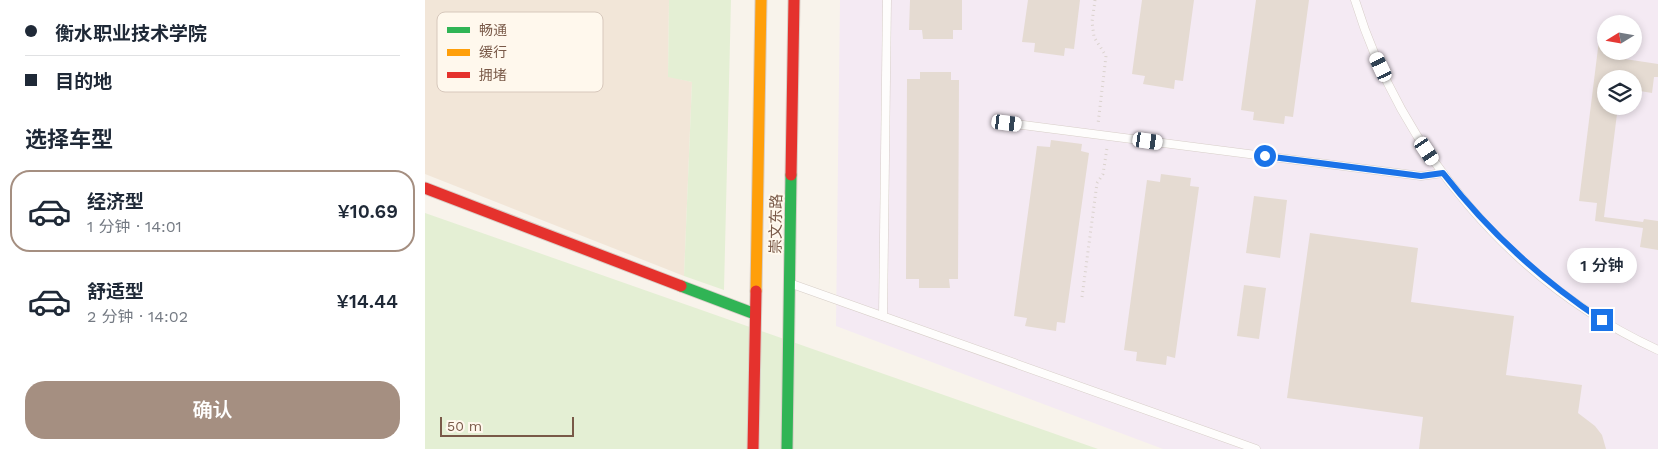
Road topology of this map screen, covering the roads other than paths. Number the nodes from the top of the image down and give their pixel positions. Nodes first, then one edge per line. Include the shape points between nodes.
1 (761, 0) edge
2 (794, 0) edge
3 (887, 0) edge
4 (1355, 0) edge
5 (1007, 123) dead end
6 (1443, 173) junction
7 (425, 188) edge
8 (790, 284) junction
9 (755, 314) junction
10 (883, 316) junction
11 (1658, 350) edge
12 (753, 449) edge
13 (787, 449) edge
14 (1256, 449) edge

1 - 9 main road, 崇文东路
2 - 8 main road, 崇文东路
3 - 10 lane
4 - 6 lane via 1392,92
5 - 6 lane via 1421,176
6 - 11 lane via 1486,225 1547,281 1614,327
7 - 9 main road
8 - 10 lane
8 - 13 main road, 崇文东路
9 - 12 main road, 崇文东路
10 - 14 lane

